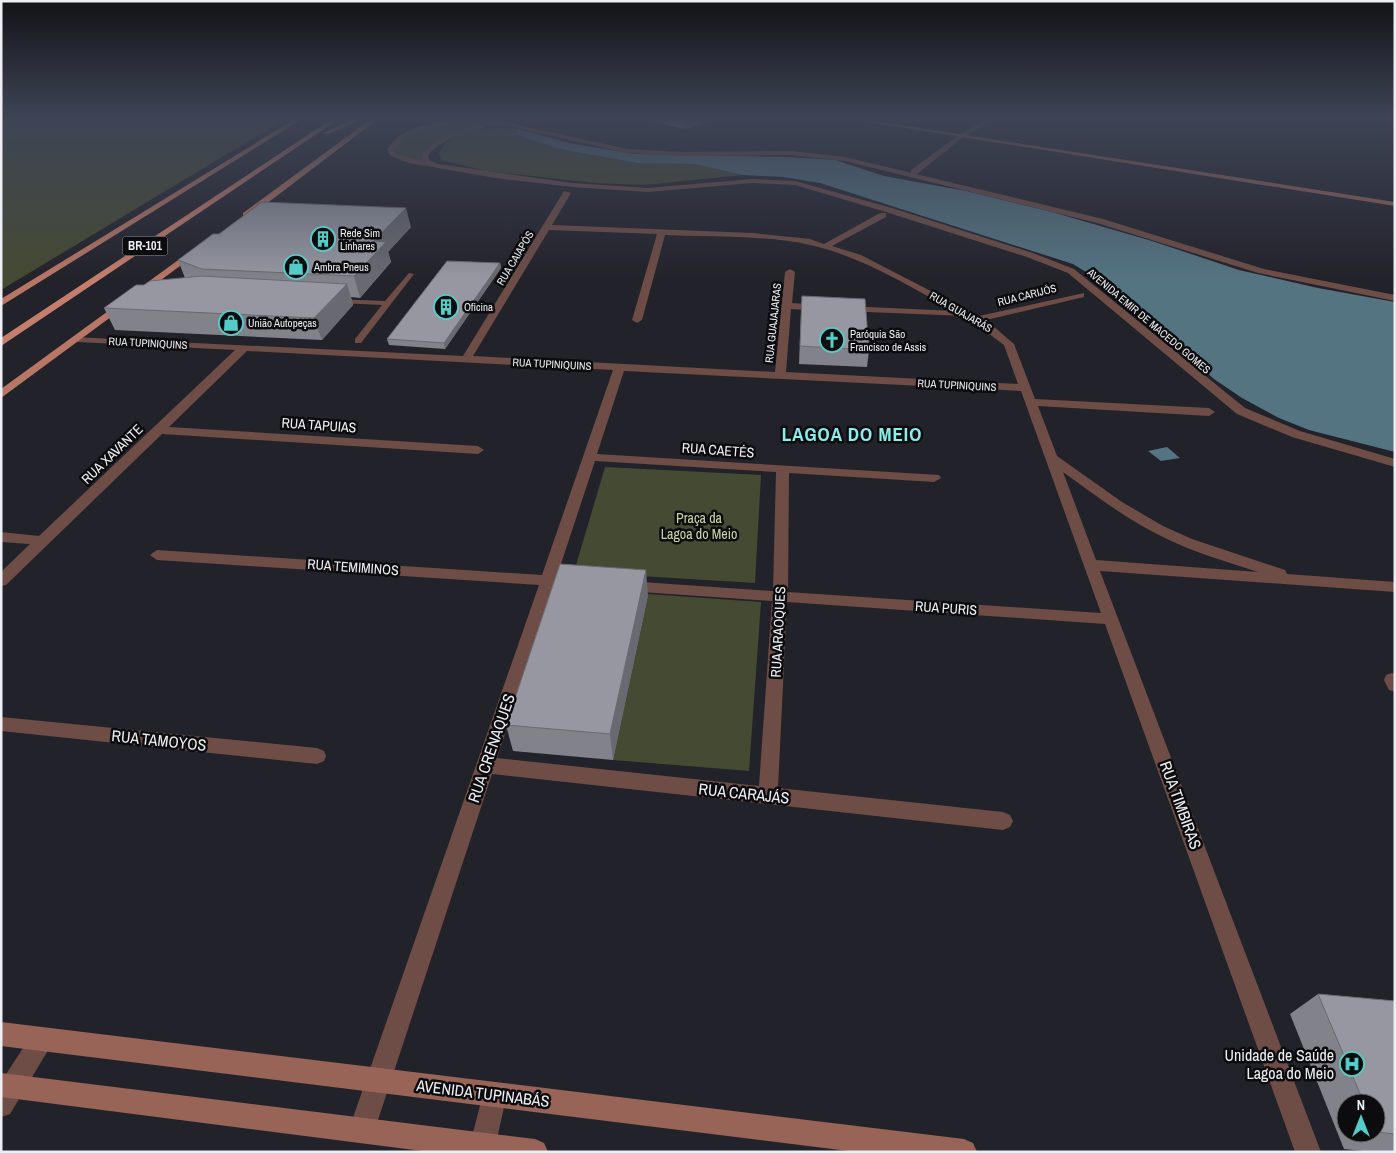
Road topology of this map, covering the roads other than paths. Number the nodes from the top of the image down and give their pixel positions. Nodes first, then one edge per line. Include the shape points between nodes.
1 (212, 173) edge
2 (253, 173) edge
3 (303, 173) edge
4 (476, 173) edge
5 (903, 173) edge
6 (1196, 173) edge
7 (567, 193) dead end
8 (1395, 204) edge
9 (883, 214) dead end
10 (242, 218) edge
11 (546, 227) junction
12 (662, 232) junction
13 (826, 246) junction
14 (202, 247) edge
15 (790, 272) dead end
16 (411, 274) dead end
17 (1081, 295) dead end
18 (1395, 298) edge
19 (147, 300) edge
20 (328, 300) edge
21 (129, 302) junction
22 (1, 303) edge
23 (387, 303) junction
24 (787, 306) junction
25 (967, 314) junction
26 (978, 319) junction
27 (637, 320) dead end
28 (78, 339) junction
29 (358, 341) dead end
30 (1, 343) edge
31 (244, 348) junction
32 (466, 359) junction
33 (620, 367) junction
34 (780, 376) junction
35 (1026, 388) junction
36 (1, 395) edge
37 (1031, 402) junction
38 (1209, 412) dead end
39 (158, 430) junction
40 (478, 450) dead end
41 (590, 457) junction
42 (1054, 459) junction
43 (1395, 463) edge
44 (783, 469) junction
45 (934, 478) dead end
46 (1, 537) edge
47 (43, 541) junction
48 (158, 555) dead end
49 (1092, 565) junction
50 (548, 580) junction
51 (1, 581) edge
52 (1302, 581) junction
53 (587, 583) edge
54 (616, 585) edge
55 (1395, 587) edge
56 (780, 596) junction
57 (1112, 619) junction
58 (1, 724) edge
59 (317, 756) dead end
60 (485, 765) junction
61 (768, 796) junction
62 (1003, 821) dead end
63 (1, 1034) edge
64 (42, 1039) junction
65 (378, 1080) junction
66 (5, 1092) edge
67 (495, 1094) junction
68 (362, 1130) junction
69 (482, 1148) edge
70 (535, 1152) edge
71 (964, 1152) edge
72 (1308, 1152) edge

1 - 22 main road
2 - 30 highway, BR-101
3 - 10 main road
4 - 43 street, AVENIDA EMIR DE MACEDO GOMES via 536,182 628,189 667,190 774,181 815,188 889,210 1071,271 1241,411 1296,434
5 - 18 street, AVENIDA EMIR DE MACEDO GOMES via 1065,211 1243,267
6 - 8 main road
7 - 11 street, RUA CAIAPÓS
9 - 13 street
11 - 12 street, RUA GUAJARÁS
11 - 32 street, RUA CAIAPÓS
12 - 13 street, RUA GUAJARÁS via 753,236
12 - 27 street
13 - 25 street, RUA GUAJARÁS via 858,257
14 - 21 main road via 167,278
15 - 24 street, RUA GUAJAJARAS
16 - 23 lane
17 - 26 street, RUA CARIJÓS
19 - 21 lane
20 - 23 lane
21 - 28 main road
23 - 29 lane
24 - 25 street
24 - 34 street, RUA GUAJAJARAS
25 - 26 street, RUA GUAJARÁS
26 - 35 street, RUA GUAJARÁS via 1009,344
28 - 31 street, RUA TUPINIQUINS
28 - 36 main road
31 - 32 street, RUA TUPINIQUINS
31 - 39 street, RUA XAVANTE
32 - 33 street, RUA TUPINIQUINS
33 - 34 street, RUA TUPINIQUINS
33 - 41 street, RUA CRENAQUES
34 - 35 street, RUA TUPINIQUINS
35 - 37 street, RUA GUAJARÁS
37 - 38 street
37 - 42 street, RUA GUAJARÁS
39 - 40 street, RUA TAPUIAS
39 - 47 street, RUA XAVANTE
41 - 44 street, RUA CAETÉS
41 - 50 street, RUA CRENAQUES
42 - 49 street, RUA TIMBIRAS
42 - 52 street via 1118,506 1160,530 1213,552
44 - 45 street, RUA CAETÉS
44 - 56 street, RUA ARAOQUES
46 - 47 street
47 - 51 street, RUA XAVANTE
48 - 50 street, RUA TEMIMINOS
49 - 52 street
49 - 57 street, RUA TIMBIRAS
50 - 53 street, RUA TEMIMINOS
50 - 60 street, RUA CRENAQUES
52 - 55 street
54 - 56 street, RUA PURIS
56 - 57 street, RUA PURIS
56 - 61 street, RUA ARAOQUES
57 - 72 street, RUA TIMBIRAS
58 - 59 street, RUA TAMOYOS
60 - 61 street, RUA CARAJÁS
60 - 65 street, RUA CRENAQUES
61 - 62 street, RUA CARAJÁS
63 - 64 main road, AVENIDA TUPINABÁS
64 - 65 main road, AVENIDA TUPINABÁS
64 - 66 street
65 - 67 main road, AVENIDA TUPINABÁS
65 - 68 street, RUA CRENAQUES
66 - 68 main road
67 - 69 street
67 - 71 main road, AVENIDA TUPINABÁS
68 - 69 main road
69 - 70 main road

